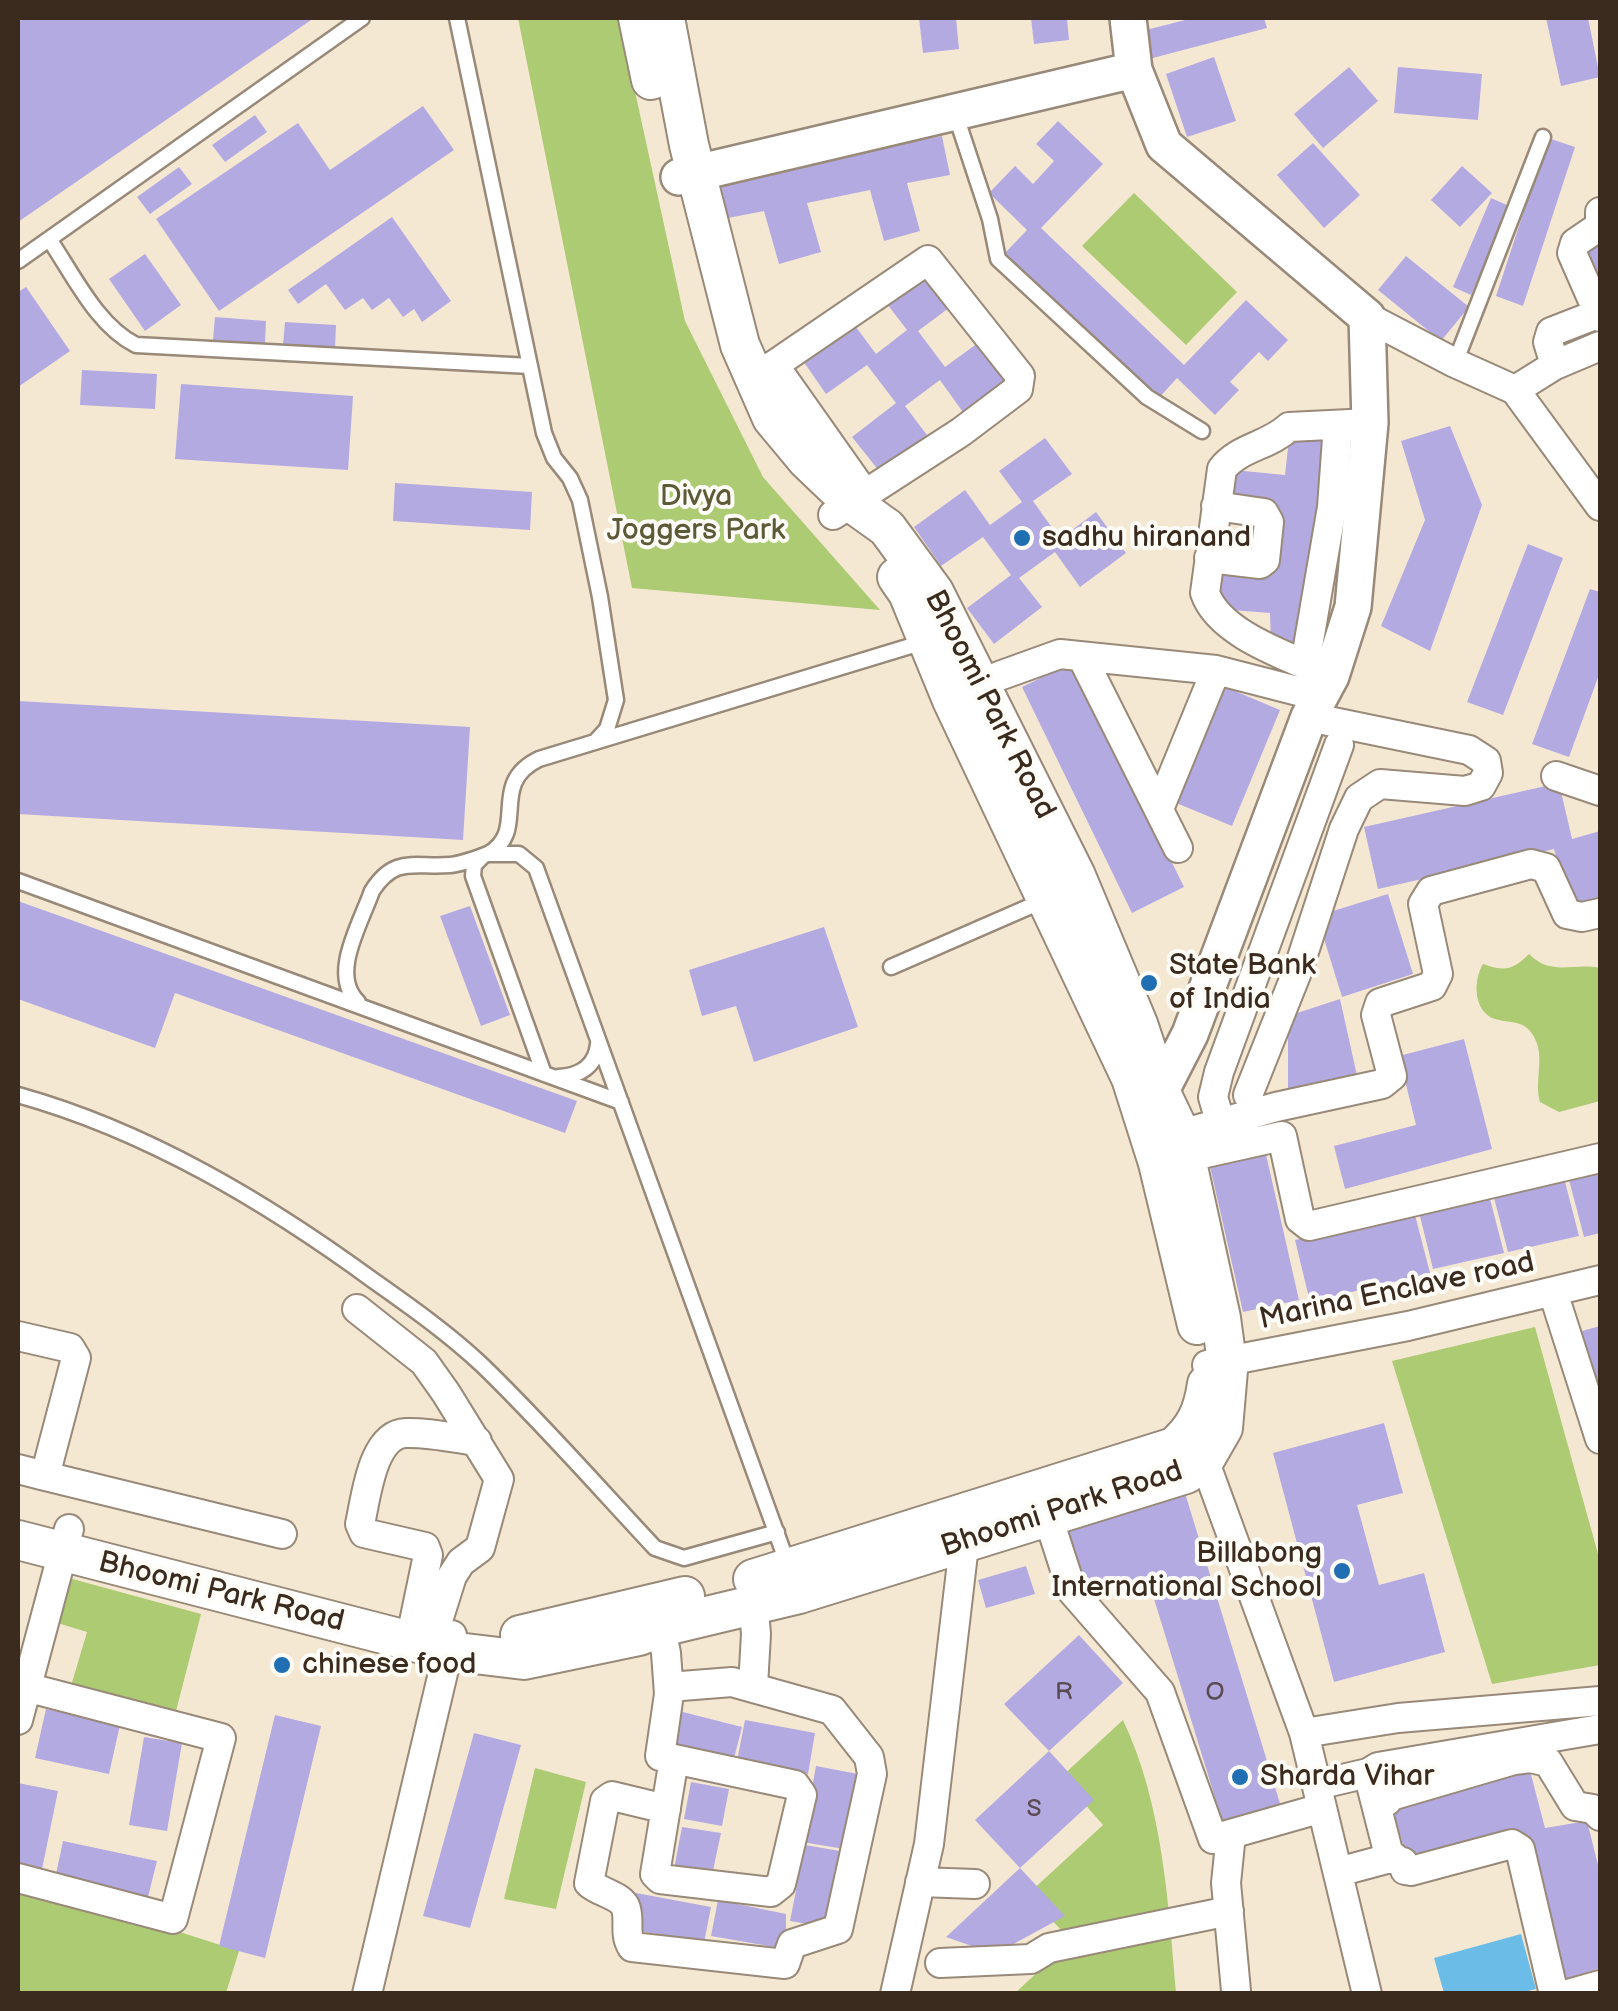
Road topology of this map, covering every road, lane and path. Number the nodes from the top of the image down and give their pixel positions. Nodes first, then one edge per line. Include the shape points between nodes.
1 (362, 18) edge
2 (457, 18) edge
3 (638, 18) edge
4 (665, 18) edge
5 (1128, 18) edge
6 (1134, 70) junction
7 (955, 113) junction
8 (1543, 137) dead end
9 (687, 175) junction
10 (1600, 212) edge
11 (48, 240) junction
12 (18, 262) edge
13 (1595, 316) edge
14 (1367, 317) junction
15 (1597, 348) edge
16 (1455, 363) junction
17 (1555, 364) junction
18 (530, 366) junction
19 (755, 375) junction
20 (1516, 390) junction
21 (1354, 424) junction
22 (1202, 431) dead end
23 (850, 504) junction
24 (1216, 506) junction
25 (1600, 506) edge
26 (1208, 558) junction
27 (924, 598) junction
28 (927, 641) junction
29 (1082, 656) junction
30 (1216, 670) junction
31 (966, 693) junction
32 (1314, 698) junction
33 (616, 700) junction
34 (646, 726) junction
35 (595, 742) junction
36 (1556, 776) dead end
37 (1600, 791) edge
38 (1159, 809) junction
39 (510, 820) junction
40 (1178, 848) dead end
41 (486, 855) junction
42 (530, 859) junction
43 (450, 865) junction
44 (473, 876) junction
45 (18, 881) edge
46 (1063, 892) junction
47 (1600, 913) edge
48 (346, 966) junction
49 (892, 966) dead end
50 (310, 987) junction
51 (362, 1006) junction
52 (529, 1032) junction
53 (597, 1037) junction
54 (500, 1058) junction
55 (548, 1076) junction
56 (18, 1095) edge
57 (1248, 1096) dead end
58 (621, 1102) junction
59 (1276, 1107) junction
60 (1220, 1121) junction
61 (1164, 1136) junction
62 (1282, 1136) junction
63 (1600, 1158) edge
64 (1600, 1280) edge
65 (1553, 1292) junction
66 (357, 1308) dead end
67 (18, 1336) edge
68 (1214, 1366) junction
69 (1600, 1439) edge
70 (477, 1441) junction
71 (1199, 1445) junction
72 (31, 1473) edge
73 (18, 1514) edge
74 (1048, 1517) junction
75 (966, 1527) junction
76 (777, 1532) junction
77 (282, 1534) dead end
78 (18, 1540) edge
79 (65, 1540) junction
80 (425, 1546) junction
81 (480, 1548) junction
82 (794, 1582) junction
83 (753, 1592) junction
84 (658, 1616) junction
85 (432, 1636) junction
86 (22, 1686) edge
87 (752, 1686) junction
88 (669, 1687) junction
89 (1599, 1715) edge
90 (18, 1720) edge
91 (1304, 1732) junction
92 (674, 1759) junction
93 (1368, 1774) junction
94 (1320, 1796) junction
95 (1387, 1801) dead end
96 (666, 1809) junction
97 (1600, 1816) edge
98 (1213, 1839) junction
99 (1395, 1860) junction
100 (1338, 1872) junction
101 (18, 1878) edge
102 (920, 1882) junction
103 (975, 1884) dead end
104 (1229, 1911) junction
105 (940, 1963) dead end
106 (1600, 1985) edge
107 (1236, 1991) dead end
108 (367, 1994) edge
109 (896, 1994) edge
110 (1367, 1994) edge
111 (1558, 1994) edge
112 (1568, 1994) edge

1 - 11 lane
2 - 18 lane
3 - 9 main road via 657,106
4 - 9 main road
5 - 6 street
6 - 7 street
6 - 14 street via 1164,145
7 - 9 street
7 - 22 lane via 998,259 1147,397
8 - 16 lane
9 - 19 main road via 713,274
10 - 13 street via 1600,226 1572,252
11 - 12 lane
11 - 18 lane via 107,323 136,345
13 - 15 street
13 - 17 street via 1550,332
14 - 16 street
14 - 21 street
15 - 17 street
16 - 20 street
17 - 20 street
18 - 33 lane via 548,445 580,500
19 - 23 street
19 - 23 main road via 762,440
19 - 23 street via 928,260 1020,376 1018,389 961,432
20 - 25 street
21 - 24 street via 1289,427 1232,456 1222,468
21 - 32 street via 1353,607
23 - 27 main road via 885,558
24 - 26 street
24 - 26 street via 1264,514 1266,560
26 - 32 street via 1205,593 1211,609
27 - 28 main road
27 - 31 main road, Bhoomi Park Road
28 - 31 main road
28 - 34 lane
29 - 30 street
29 - 31 street via 1060,654
29 - 38 street
30 - 32 street
30 - 38 street
31 - 46 main road, Bhoomi Park Road
32 - 57 street via 1469,750 1486,761 1488,772 1481,786 1464,791 1380,784 1359,798
32 - 60 street via 1344,746 1219,1072 1213,1097
32 - 61 street via 1190,1034
33 - 34 lane via 626,722
33 - 35 lane
34 - 35 lane
35 - 39 lane via 539,758 518,773 509,795
36 - 37 street
38 - 40 street
39 - 41 lane via 504,841
39 - 42 lane
41 - 42 lane via 509,852
41 - 43 lane
41 - 44 lane
42 - 53 lane
43 - 44 lane
43 - 48 lane via 402,866 378,881
44 - 52 lane
45 - 50 lane
46 - 49 lane
46 - 61 main road, Bhoomi Park Road via 1131,1078
47 - 59 street via 1566,914 1546,868 1531,864 1431,891 1423,904 1438,974 1432,986 1380,1002 1376,1015 1392,1076 1382,1084
48 - 50 lane via 335,982
48 - 51 lane via 346,985
50 - 51 lane
51 - 54 lane
52 - 54 lane via 524,1052
52 - 55 lane
53 - 55 lane via 588,1068
53 - 58 lane
54 - 55 lane
55 - 58 lane
56 - 76 lane via 139,1137 324,1244 481,1364 655,1548 684,1558
58 - 76 lane
59 - 60 street
59 - 62 street
60 - 61 street
61 - 62 street
61 - 68 main road, Bhoomi Park Road
62 - 63 street via 1300,1219 1308,1226
64 - 65 street, Marina Enclave road
65 - 68 street, Marina Enclave road
65 - 69 street
66 - 70 street via 424,1362
67 - 72 street via 70,1348 76,1358
68 - 71 main road, Bhoomi Park Road via 1228,1398 1223,1428
70 - 80 street via 403,1432 387,1440 374,1464 360,1524 364,1533
70 - 81 street via 499,1479
71 - 74 main road, Bhoomi Park Road via 1186,1474
71 - 75 main road, Bhoomi Park Road via 1174,1446
71 - 91 street
72 - 77 street
73 - 79 main road, Bhoomi Park Road
74 - 75 main road, Bhoomi Park Road
74 - 98 street via 1072,1591 1160,1692
75 - 82 main road, Bhoomi Park Road
75 - 102 street
76 - 82 lane
78 - 79 main road, Bhoomi Park Road
79 - 85 main road, Bhoomi Park Road
79 - 86 street
80 - 81 street
80 - 85 street
81 - 85 street via 452,1576
82 - 83 main road, Bhoomi Park Road
83 - 84 main road, Bhoomi Park Road
83 - 87 street
84 - 85 main road, Bhoomi Park Road via 639,1636 524,1660
84 - 88 street
85 - 108 street
86 - 90 street
86 - 101 street via 221,1738 173,1918
87 - 88 street
87 - 96 street via 832,1710 868,1757 872,1774 838,1929 792,1944 784,1964 632,1947 626,1908 590,1882 604,1800 612,1796
88 - 92 street via 658,1748 660,1756
89 - 91 street via 1398,1718
89 - 93 street
91 - 94 street
92 - 96 street
92 - 96 street via 795,1785 802,1794 781,1884 771,1892 660,1879 655,1874
93 - 94 street
93 - 99 street
94 - 98 street
94 - 100 street
95 - 97 street via 1530,1758 1548,1762 1576,1806
98 - 104 street
99 - 100 street
99 - 111 street via 1411,1872 1512,1844 1520,1849
100 - 110 street
102 - 103 street
102 - 109 street
104 - 105 street via 1049,1948 1031,1959
104 - 107 street
106 - 112 street

